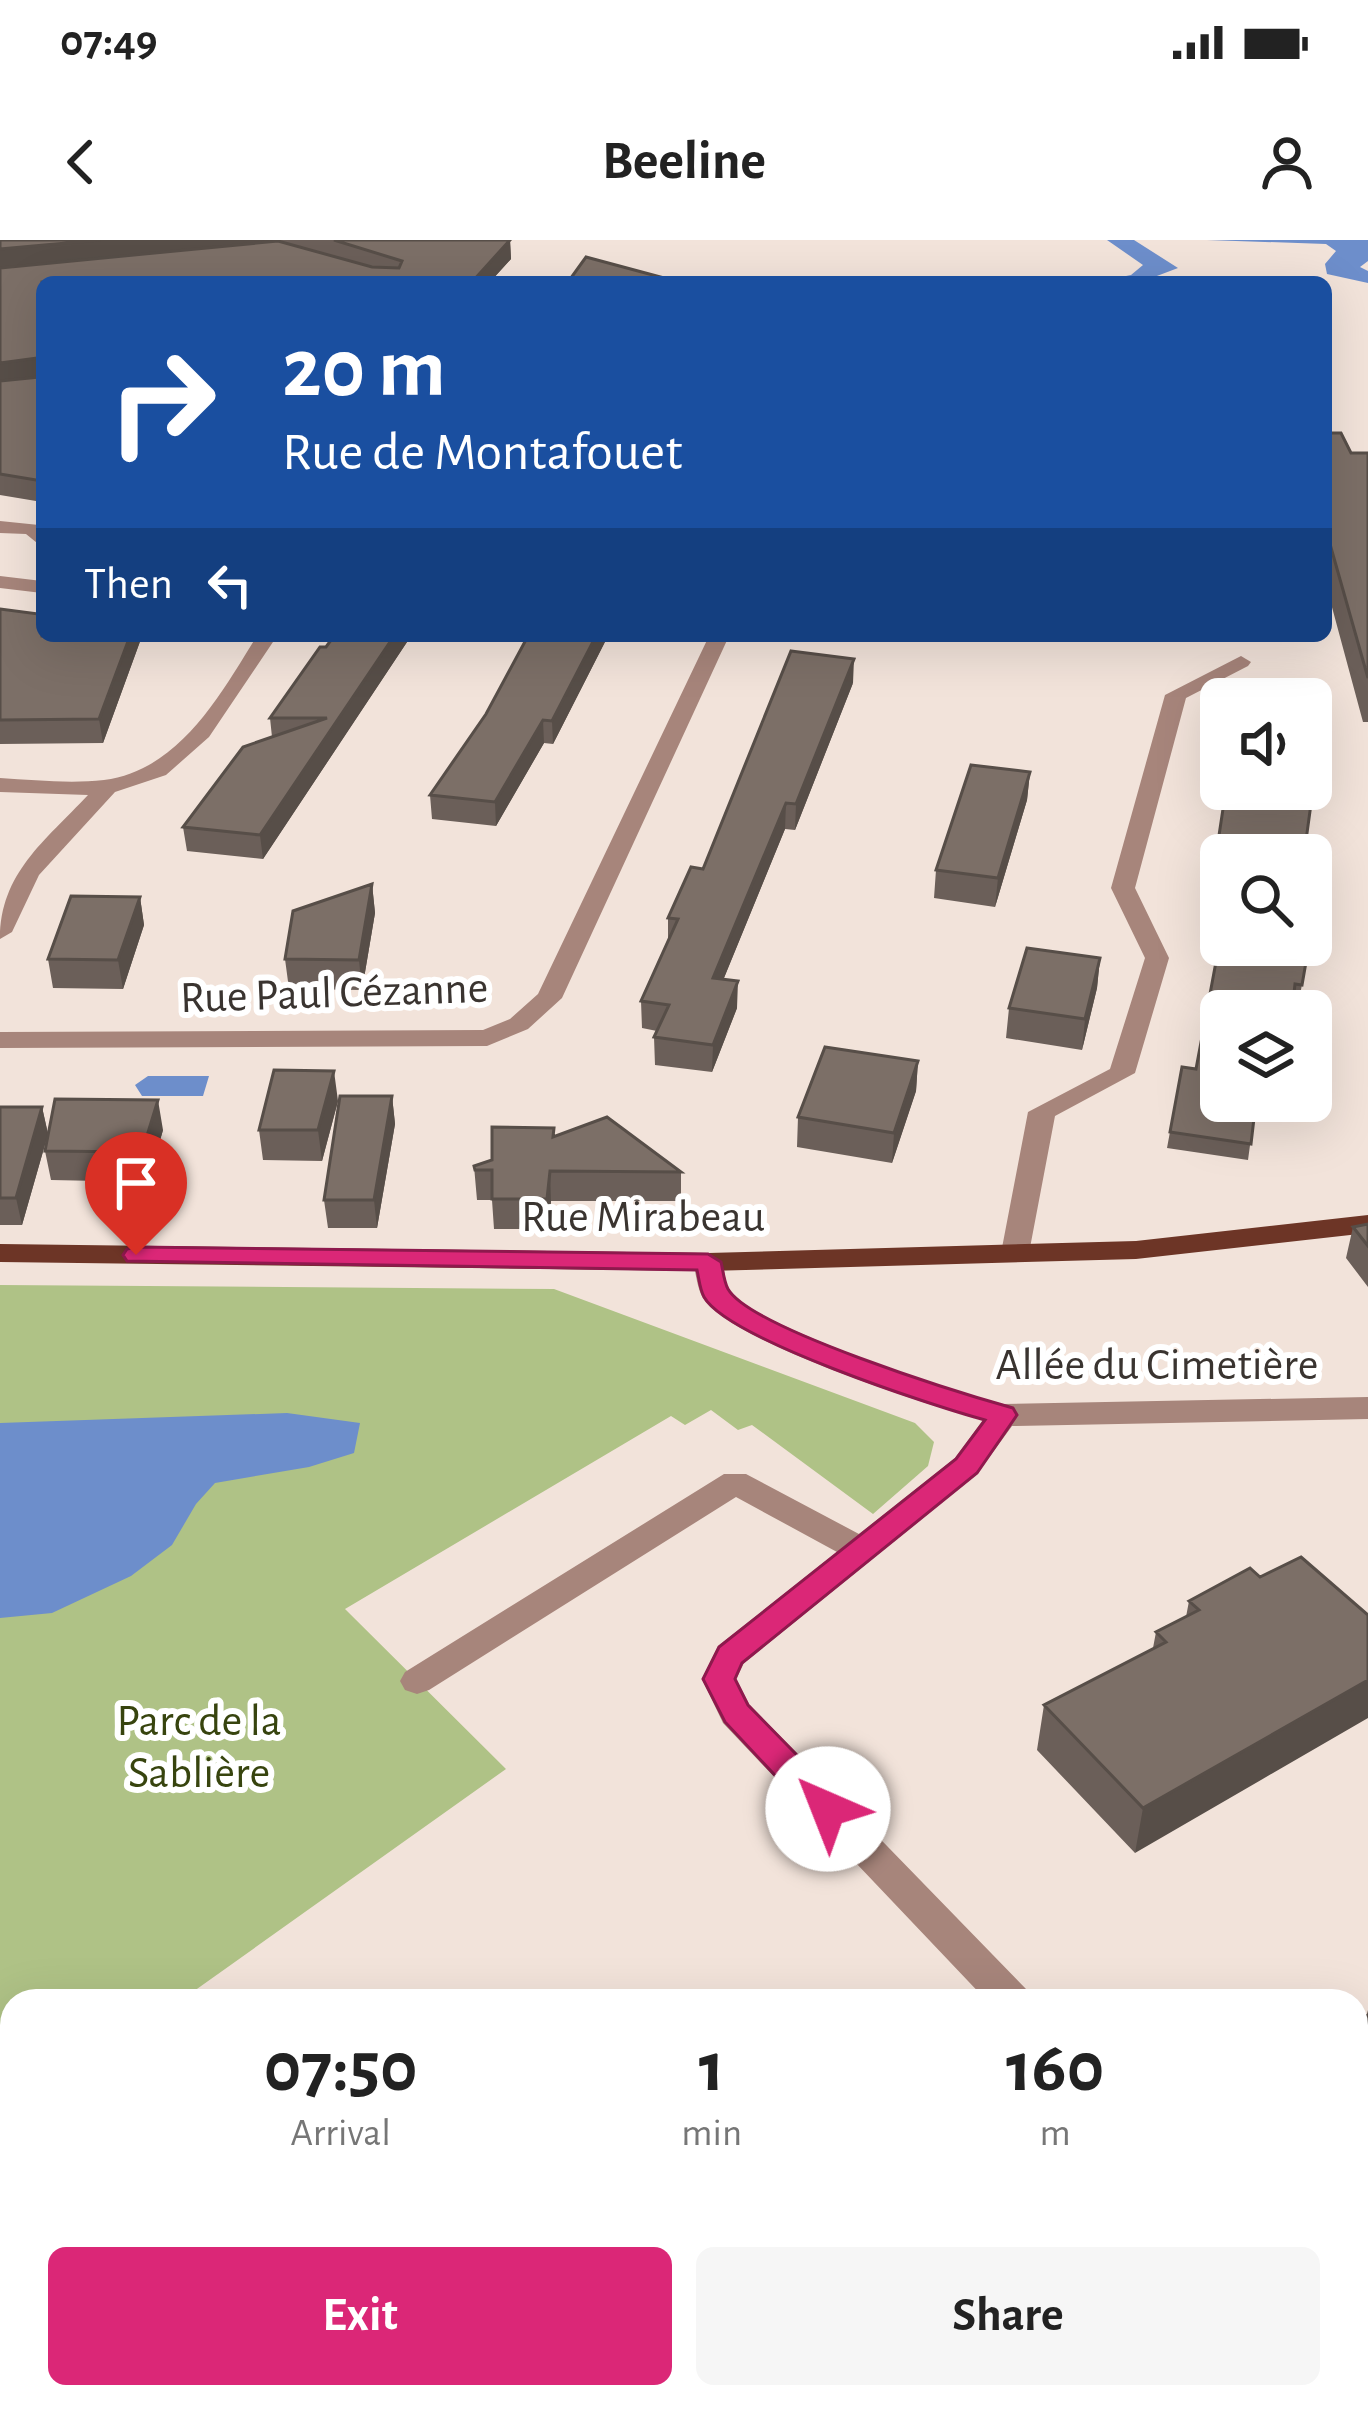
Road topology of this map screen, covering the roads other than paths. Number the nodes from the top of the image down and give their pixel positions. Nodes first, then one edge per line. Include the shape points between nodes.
1 (0, 527) edge
2 (36, 534) edge
3 (263, 642) edge
4 (716, 642) edge
5 (1241, 662) dead end
6 (0, 785) edge
7 (107, 788) junction
8 (0, 932) edge
9 (0, 1040) edge
10 (1368, 1224) edge
11 (0, 1253) edge
12 (1015, 1253) junction
13 (708, 1262) junction
14 (1368, 1408) edge
15 (1003, 1415) junction
16 (862, 1550) junction
17 (417, 1682) dead end
18 (1000, 1989) edge

1 - 2 street
3 - 7 street via 206,730 158,772
4 - 9 street, Rue Paul Cézanne via 549,998 519,1024 487,1038
5 - 12 street via 1176,695 1123,888 1156,958 1122,1073 1042,1112
6 - 7 street
7 - 8 street via 28,873
10 - 12 main road, Rue Mirabeau via 1136,1250
11 - 13 main road, Rue Mirabeau
12 - 13 main road, Rue Mirabeau
13 - 15 street, Allée du Cimetière via 716,1295 751,1322 935,1397
14 - 15 street, Allée du Cimetière
15 - 16 street via 966,1466
16 - 17 street via 735,1482
16 - 18 street via 730,1655 719,1679 736,1713

